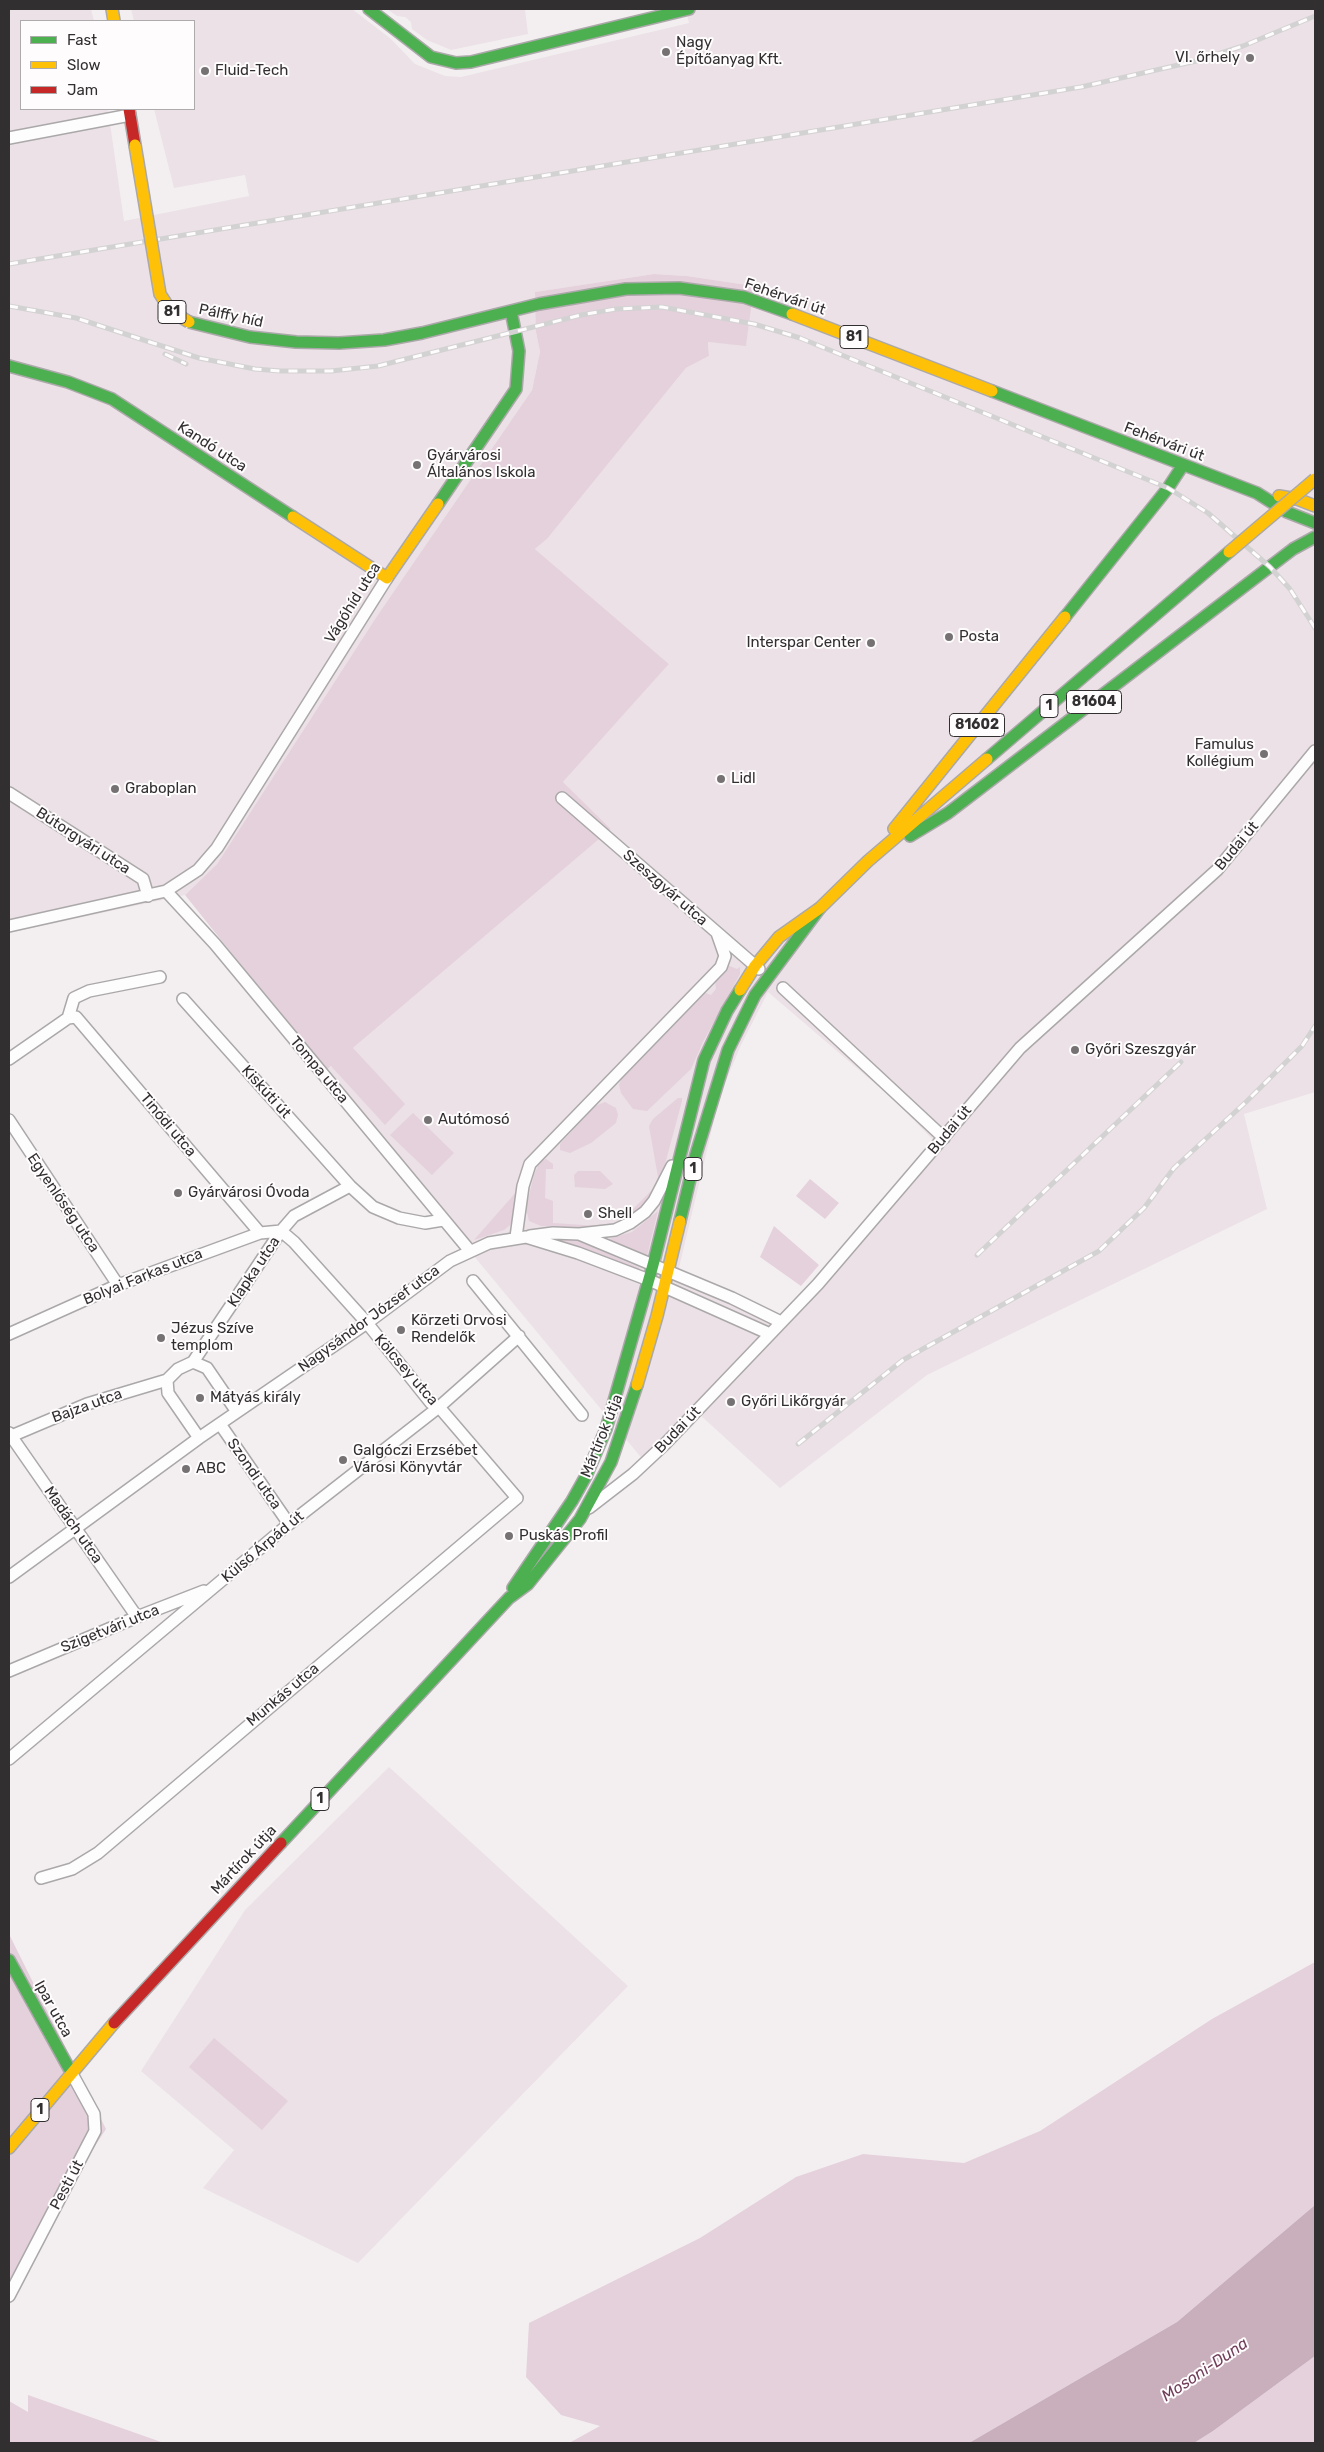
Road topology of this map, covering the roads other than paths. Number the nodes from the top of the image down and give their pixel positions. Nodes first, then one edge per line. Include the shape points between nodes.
1 (369, 9) edge
2 (689, 9) edge
3 (650, 14) edge
4 (129, 112) edge
5 (9, 138) edge
6 (511, 311) junction
7 (339, 343) joint
8 (9, 366) edge
9 (1184, 465) junction
10 (1315, 479) edge
11 (1257, 493) junction
12 (1315, 506) edge
13 (1315, 523) edge
14 (1315, 537) edge
15 (386, 578) junction
16 (1315, 751) edge
17 (9, 793) edge
18 (562, 798) dead end
19 (868, 861) junction
20 (166, 891) junction
21 (148, 896) junction
22 (820, 908) junction
23 (9, 926) edge
24 (717, 933) junction
25 (755, 966) junction
26 (160, 977) dead end
27 (768, 977) junction
28 (783, 988) dead end
29 (183, 999) dead end
30 (72, 1017) junction
31 (9, 1059) edge
32 (9, 1120) edge
33 (944, 1138) junction
34 (681, 1149) junction
35 (350, 1186) junction
36 (443, 1220) junction
37 (281, 1231) junction
38 (260, 1233) junction
39 (579, 1234) junction
40 (521, 1237) junction
41 (470, 1251) junction
42 (653, 1266) junction
43 (668, 1271) junction
44 (649, 1280) junction
45 (473, 1281) dead end
46 (118, 1285) junction
47 (664, 1287) junction
48 (781, 1322) junction
49 (367, 1323) junction
50 (9, 1334) edge
51 (770, 1334) junction
52 (519, 1336) junction
53 (193, 1362) junction
54 (167, 1380) junction
55 (439, 1407) junction
56 (237, 1412) junction
57 (582, 1415) dead end
58 (220, 1424) junction
59 (9, 1436) edge
60 (199, 1438) junction
61 (517, 1498) joint
62 (585, 1510) junction
63 (289, 1524) junction
64 (76, 1528) junction
65 (9, 1577) edge
66 (213, 1588) junction
67 (509, 1598) junction
68 (137, 1616) junction
69 (9, 1671) edge
70 (9, 1759) edge
71 (41, 1878) dead end
72 (9, 1960) edge
73 (71, 2072) junction
74 (9, 2148) edge
75 (9, 2296) edge

1 - 3 main road via 431,56 456,63 471,62
2 - 3 main road
4 - 5 street
4 - 7 main road, Pálffy híd / 81, bridge via 160,294 171,311 191,324 250,338
6 - 7 main road, Fehérvári út / 81 via 422,333
6 - 9 main road, Fehérvári út / 81 via 595,293 654,287 744,297
6 - 15 main road, Vágóhíd utca via 519,351 516,389
8 - 15 main road, Kandó utca via 68,382 112,399
9 - 11 main road, Fehérvári út / 81
9 - 19 main road, 81602 via 1052,635
10 - 19 main road, 1, bridge
11 - 12 main road, Fehérvári út / 81 via 1297,499
11 - 13 main road, Fehérvári út / 81 via 1287,512
14 - 19 main road, 81604 via 1298,546 948,813
15 - 20 street, Vágóhíd utca via 217,848 198,870
16 - 33 street, Budai út via 1217,870 1020,1048
17 - 21 street, Bútorgyári utca via 143,879
18 - 24 street, Szeszgyár utca
19 - 22 main road, 1
20 - 21 street, Vágóhíd utca
20 - 36 street, Tompa utca via 215,944
21 - 23 street, Vágóhíd utca
22 - 25 main road, 1 via 779,936
22 - 27 main road, 1
24 - 25 street, Szeszgyár utca
24 - 40 street via 724,962 716,973 530,1164 523,1186
25 - 27 street, Szeszgyár utca
25 - 34 main road, 1 via 727,1011 704,1060
26 - 30 street via 89,991 74,998
27 - 43 main road, 1 via 744,1016 722,1068 696,1154
28 - 33 street
29 - 35 street, Kiskúti út
30 - 31 street
30 - 38 street, Tinódi utca
32 - 46 street, Egyenlőség utca
33 - 48 street, Budai út via 834,1267
34 - 39 street via 645,1212 615,1230
34 - 42 main road, 1
35 - 36 street via 373,1207 399,1218 426,1223
35 - 37 street via 294,1216
36 - 41 street, Tompa utca
37 - 38 street, Bolyai Farkas utca
37 - 49 street, Kölcsey utca
37 - 53 street, Klapka utca
38 - 46 street, Bolyai Farkas utca
39 - 40 street, Nagysándor József utca
39 - 42 street
40 - 41 street, Nagysándor József utca via 489,1243
40 - 44 street via 578,1253
41 - 49 street, Nagysándor József utca via 450,1261
42 - 43 street
42 - 44 main road, 1
43 - 47 main road, 1
43 - 48 street
44 - 47 street
44 - 67 main road, Mártírok útja / 1 via 616,1398 596,1454 572,1501 518,1578
45 - 52 street
46 - 50 street, Bolyai Farkas utca
47 - 51 street
47 - 62 main road, Mártírok útja / 1 via 631,1406 610,1462
48 - 51 street, Budai út
49 - 55 street, Kölcsey utca via 431,1402
49 - 56 street, Nagysándor József utca
51 - 62 street, Budai út via 665,1444 633,1474
52 - 55 street, Külső Árpád út
52 - 57 street
53 - 54 street via 178,1369
53 - 56 street via 206,1368
54 - 59 street, Bajza utca via 87,1404
54 - 60 street via 168,1393
55 - 61 street, Kölcsey utca
55 - 63 street, Külső Árpád út
56 - 58 street, Nagysándor József utca
58 - 60 street, Nagysándor József utca
58 - 63 street, Szondi utca
59 - 64 street, Madách utca
60 - 64 street, Nagysándor József utca
61 - 71 street, Munkás utca via 98,1853 72,1869
62 - 67 main road, Mártírok útja / 1 via 528,1584
63 - 66 street, Külső Árpád út
64 - 65 street, Nagysándor József utca
64 - 68 street, Madách utca
66 - 68 street, Szigetvári utca
66 - 70 street, Külső Árpád út
67 - 73 main road, Mártírok útja / 1 via 330,1788
68 - 69 street, Szigetvári utca
72 - 73 main road, Ipar utca
73 - 74 main road, Mártírok útja / 1
73 - 75 street, Pesti út via 94,2114 95,2131

